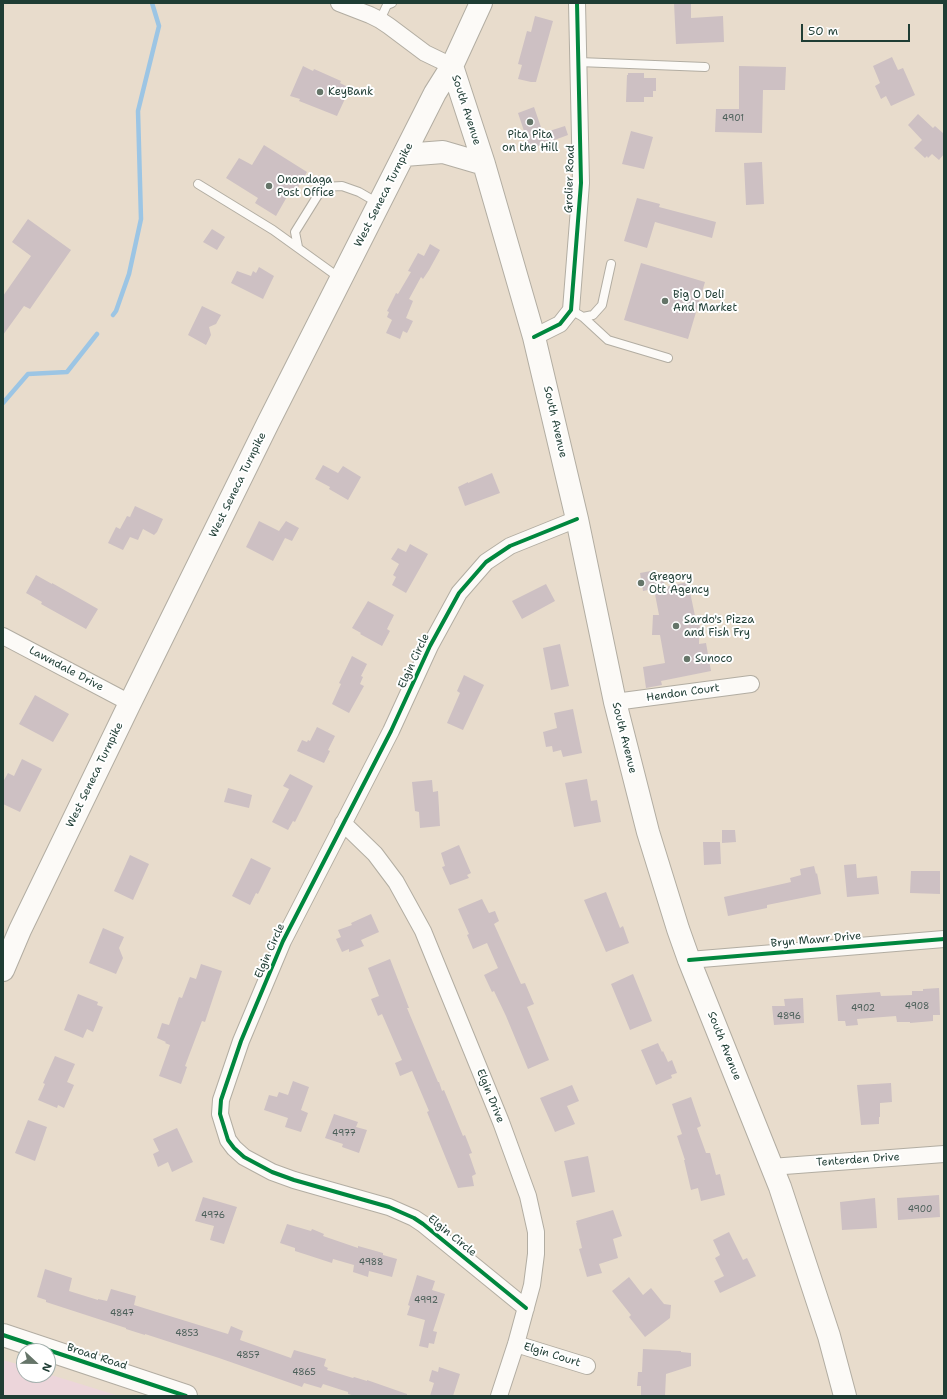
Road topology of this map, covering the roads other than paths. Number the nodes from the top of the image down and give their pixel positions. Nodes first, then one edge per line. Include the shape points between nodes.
1 (339, 3) edge
2 (392, 3) edge
3 (481, 3) edge
4 (577, 3) edge
5 (380, 20) junction
6 (578, 62) junction
7 (452, 66) junction
8 (705, 66) dead end
9 (404, 155) junction
10 (484, 164) junction
11 (198, 184) dead end
12 (380, 204) junction
13 (298, 247) junction
14 (611, 264) dead end
15 (341, 279) junction
16 (577, 314) junction
17 (534, 337) junction
18 (668, 358) dead end
19 (577, 519) junction
20 (3, 636) edge
21 (752, 684) dead end
22 (615, 702) junction
23 (130, 703) junction
24 (343, 823) junction
25 (944, 938) edge
26 (689, 960) junction
27 (3, 970) edge
28 (944, 1154) edge
29 (772, 1167) junction
30 (526, 1308) junction
31 (3, 1335) edge
32 (516, 1344) junction
33 (587, 1366) dead end
34 (186, 1396) edge
35 (499, 1396) edge
36 (844, 1396) edge

1 - 5 street
2 - 5 lane via 387,5
3 - 7 main road, West Seneca Turnpike
4 - 6 street, Grolier Road
5 - 7 street via 425,53
6 - 8 lane
6 - 16 street, Grolier Road via 581,183
7 - 9 main road, West Seneca Turnpike via 435,93
7 - 10 main road, South Avenue
9 - 10 main road via 443,152
9 - 12 main road, West Seneca Turnpike
10 - 17 main road, South Avenue
11 - 13 lane
12 - 13 lane via 342,186 323,187 295,232
12 - 15 main road, West Seneca Turnpike
13 - 15 lane
14 - 16 lane via 602,305 593,315
15 - 23 main road, West Seneca Turnpike
16 - 17 street
16 - 18 lane via 608,340
17 - 19 main road, South Avenue
19 - 22 main road, South Avenue
19 - 24 street, Elgin Circle via 510,546 486,562 459,593 430,646 391,731
20 - 23 street, Lawndale Drive
21 - 22 street, Hendon Court
22 - 26 main road, South Avenue via 648,832
23 - 27 main road, West Seneca Turnpike
24 - 30 street, Elgin Drive via 375,854 396,882 423,931 501,1122 528,1196 536,1232 532,1285
24 - 30 street, Elgin Circle via 283,941 241,1041 221,1100 220,1114 228,1140 244,1157 272,1172 390,1208 414,1218
25 - 26 street, Bryn Mawr Drive
26 - 29 main road, South Avenue
28 - 29 street, Tenterden Drive
29 - 36 main road, South Avenue via 829,1336
30 - 32 street, Elgin Drive
31 - 34 main road, Broad Road
32 - 33 street, Elgin Court
32 - 35 street, Elgin Drive

